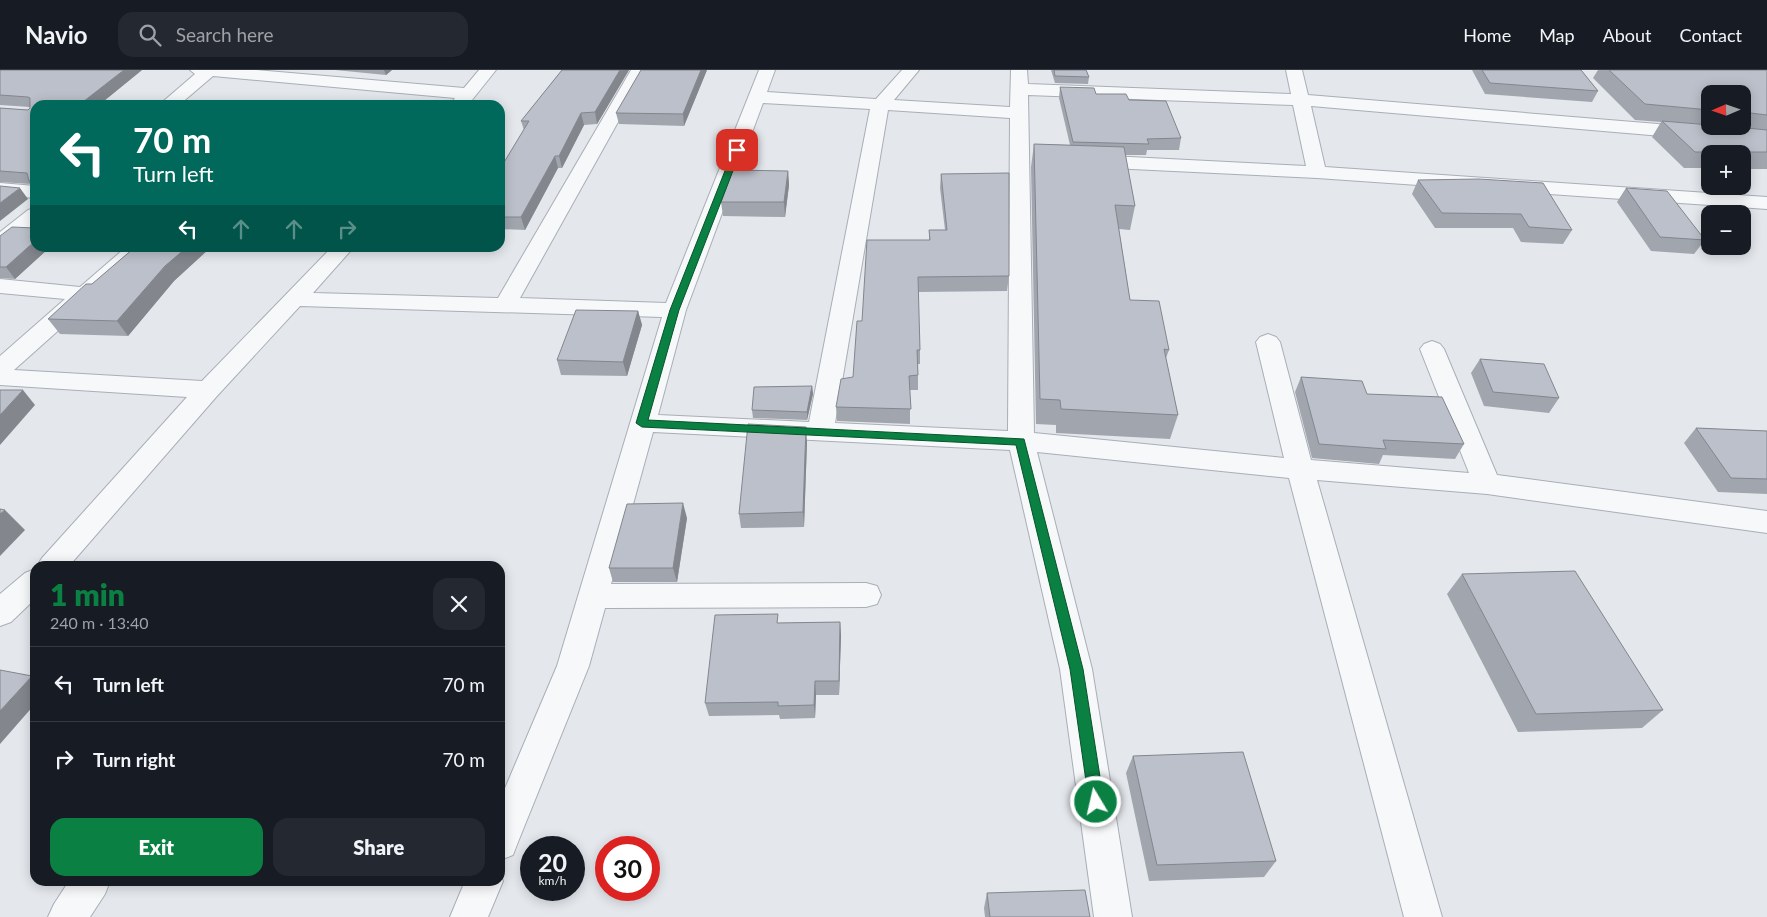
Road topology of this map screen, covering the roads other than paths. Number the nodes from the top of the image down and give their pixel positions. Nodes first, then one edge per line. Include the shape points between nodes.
1 (207, 70) edge
2 (488, 70) edge
3 (639, 70) edge
4 (767, 70) edge
5 (911, 70) edge
6 (1294, 70) edge
7 (1019, 80) edge
8 (757, 97) junction
9 (464, 99) edge
10 (174, 100) edge
11 (1300, 100) junction
12 (880, 105) junction
13 (1019, 113) junction
14 (1767, 139) edge
15 (1069, 160) edge
16 (1317, 172) junction
17 (0, 189) edge
18 (30, 192) edge
19 (1767, 203) edge
20 (30, 218) edge
21 (0, 242) edge
22 (132, 252) edge
23 (338, 252) edge
24 (0, 286) edge
25 (85, 294) junction
26 (296, 299) junction
27 (506, 304) junction
28 (675, 310) junction
29 (1268, 342) dead end
30 (1432, 349) dead end
31 (0, 369) edge
32 (0, 377) edge
33 (208, 390) junction
34 (642, 423) junction
35 (820, 432) junction
36 (1021, 441) junction
37 (1300, 470) junction
38 (1487, 484) junction
39 (1767, 522) edge
40 (56, 561) edge
41 (30, 586) edge
42 (866, 595) dead end
43 (592, 596) junction
44 (0, 613) edge
45 (505, 830) edge
46 (89, 886) edge
47 (482, 886) edge
48 (67, 917) edge
49 (469, 917) edge
50 (1113, 917) edge
51 (1423, 917) edge

1 - 9 street
1 - 10 street
2 - 9 street
3 - 27 street
4 - 8 street
5 - 12 street
6 - 11 street
7 - 11 street
7 - 13 street
8 - 12 street
8 - 28 street
11 - 14 street
11 - 16 street
12 - 13 street
12 - 35 street
13 - 36 street via 1029,158
15 - 16 street
16 - 19 street
17 - 18 street
20 - 21 street
22 - 25 street
23 - 26 street
24 - 25 street
25 - 31 street
26 - 27 street
26 - 33 street
27 - 28 street
28 - 34 street
29 - 37 street
30 - 38 street
32 - 33 street
33 - 40 street
34 - 35 street
34 - 43 street
35 - 36 street
36 - 37 street
36 - 50 street via 1076,669
37 - 38 street
37 - 51 street
38 - 39 street
41 - 44 street
42 - 43 street
43 - 45 street via 573,666
46 - 48 street
47 - 49 street

